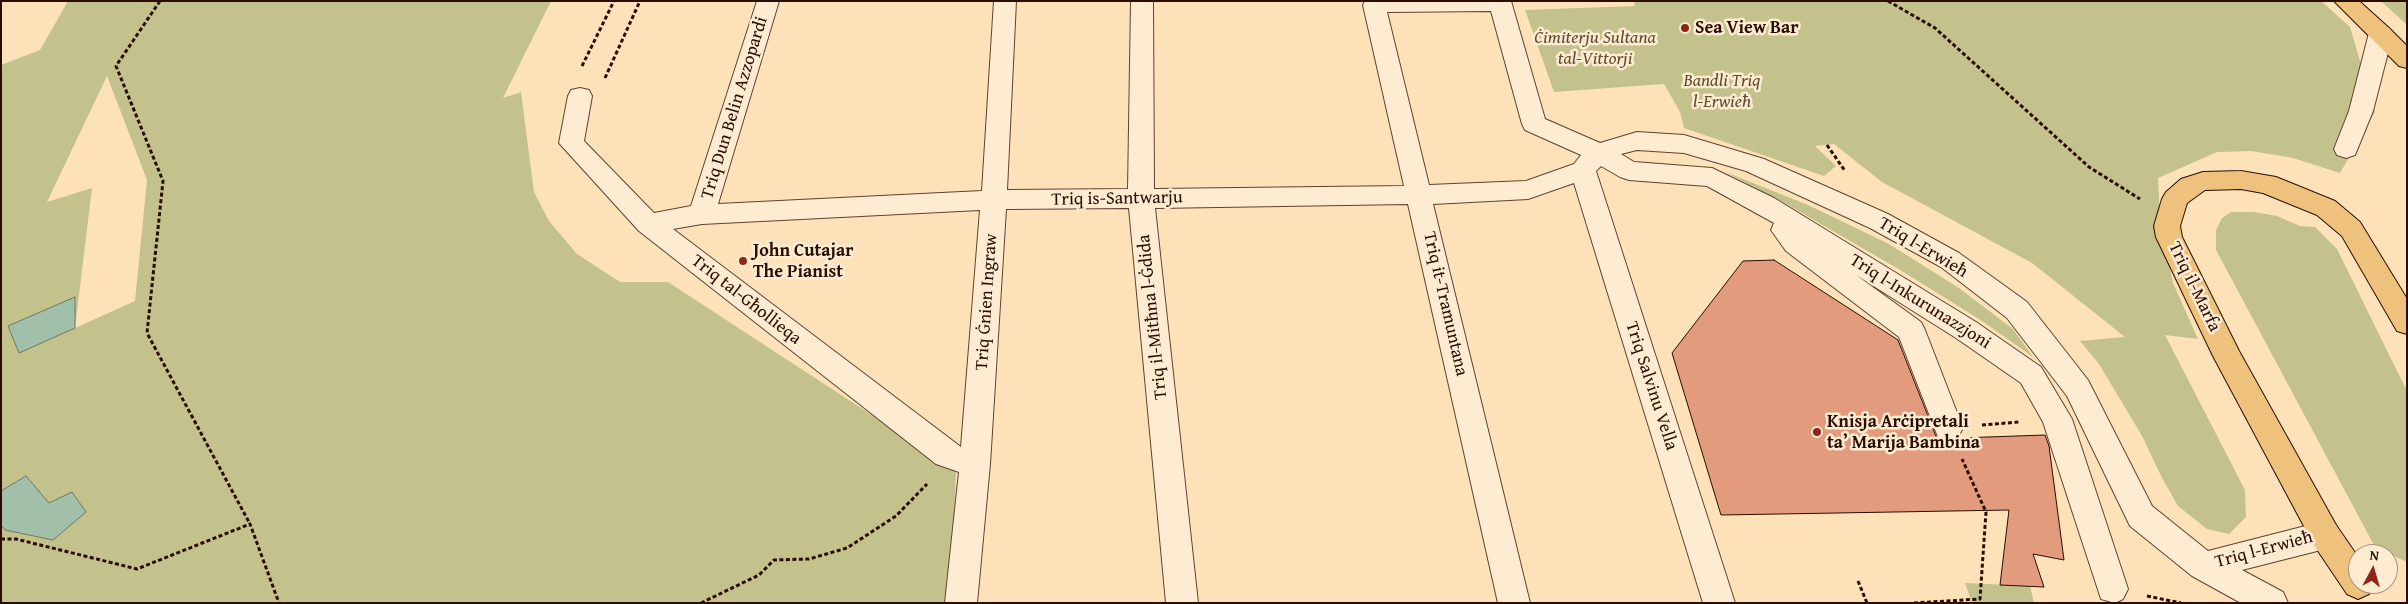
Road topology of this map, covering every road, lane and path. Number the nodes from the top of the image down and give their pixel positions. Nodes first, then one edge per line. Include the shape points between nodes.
1 (160, 1) edge
2 (614, 1) edge
3 (640, 1) edge
4 (768, 1) edge
5 (1005, 1) edge
6 (1142, 1) edge
7 (1888, 1) edge
8 (2345, 1) edge
9 (1500, 3) edge
10 (2381, 33) junction
11 (2407, 60) edge
12 (605, 78) dead end
13 (580, 96) joint
14 (2346, 149) dead end
15 (1590, 161) junction
16 (1420, 195) junction
17 (1142, 199) junction
18 (994, 200) junction
19 (1765, 205) junction
20 (702, 214) junction
21 (2168, 217) junction
22 (648, 224) junction
23 (2407, 324) edge
24 (2057, 419) junction
25 (1948, 428) junction
26 (961, 459) junction
27 (250, 524) junction
28 (2325, 534) junction
29 (1, 539) edge
30 (2203, 566) junction
31 (2348, 569) edge
32 (1858, 581) dead end
33 (2112, 589) dead end
34 (279, 603) edge
35 (701, 603) edge
36 (961, 603) edge
37 (1182, 603) edge
38 (1514, 603) edge
39 (1719, 603) edge
40 (1867, 603) edge
41 (1914, 603) edge
42 (2272, 603) edge

1 - 27 path via 116,66 163,181 147,333
2 - 13 path via 578,76
3 - 12 path
4 - 20 street, Triq Dun Belin Azzopardi
5 - 18 street, Triq Ġnien Ingraw
6 - 17 street, Triq il-Mitħna l-Ġdida
7 - 21 path via 1935,28 2090,167
8 - 10 main road
9 - 15 street, Triq l-Inkurunazzjoni via 1534,124
9 - 16 street, Triq it-Tramuntana via 1374,5
10 - 11 main road
10 - 14 street via 2361,111
13 - 22 street, Triq tal-Għollieqa via 571,143
15 - 16 street, Triq is-Santwarju via 1528,190
15 - 19 street, Triq l-Inkurunazzjoni via 1629,171 1712,177
15 - 30 street, Triq l-Erwieħ via 1637,140 1684,144 1755,165 1879,221 1950,260 2017,310 2078,388 2141,516
15 - 39 street, Triq Salvinu Vella
16 - 17 street, Triq is-Santwarju
16 - 38 street, Triq it-Tramuntana
17 - 18 street, Triq is-Santwarju
17 - 37 street, Triq il-Mitħna l-Ġdida
18 - 20 street, Triq is-Santwarju
18 - 26 street, Triq Ġnien Ingraw
19 - 24 street, Triq l-Inkurunazzjoni via 1966,330 2031,375
19 - 25 street via 1795,244 1911,330
20 - 22 street, Triq is-Santwarju
21 - 23 main road, Triq il-Marfa via 2175,199 2190,186 2203,181 2250,181 2299,195 2326,208 2351,230
21 - 28 main road, Triq il-Marfa via 2169,237 2227,356
22 - 26 street, Triq tal-Għollieqa
24 - 25 path
24 - 33 street, Triq l-Inkurunazzjoni
25 - 41 path via 1986,512 1980,599
26 - 35 path via 930,480 896,516 847,548 809,559 774,560 759,574
26 - 36 street, Triq Ġnien Ingraw
27 - 29 path via 137,569 16,539
27 - 34 path
28 - 30 street, Triq l-Erwieħ
28 - 31 main road, Triq il-Marfa
30 - 42 street, Triq l-Erwieħ
32 - 40 path

